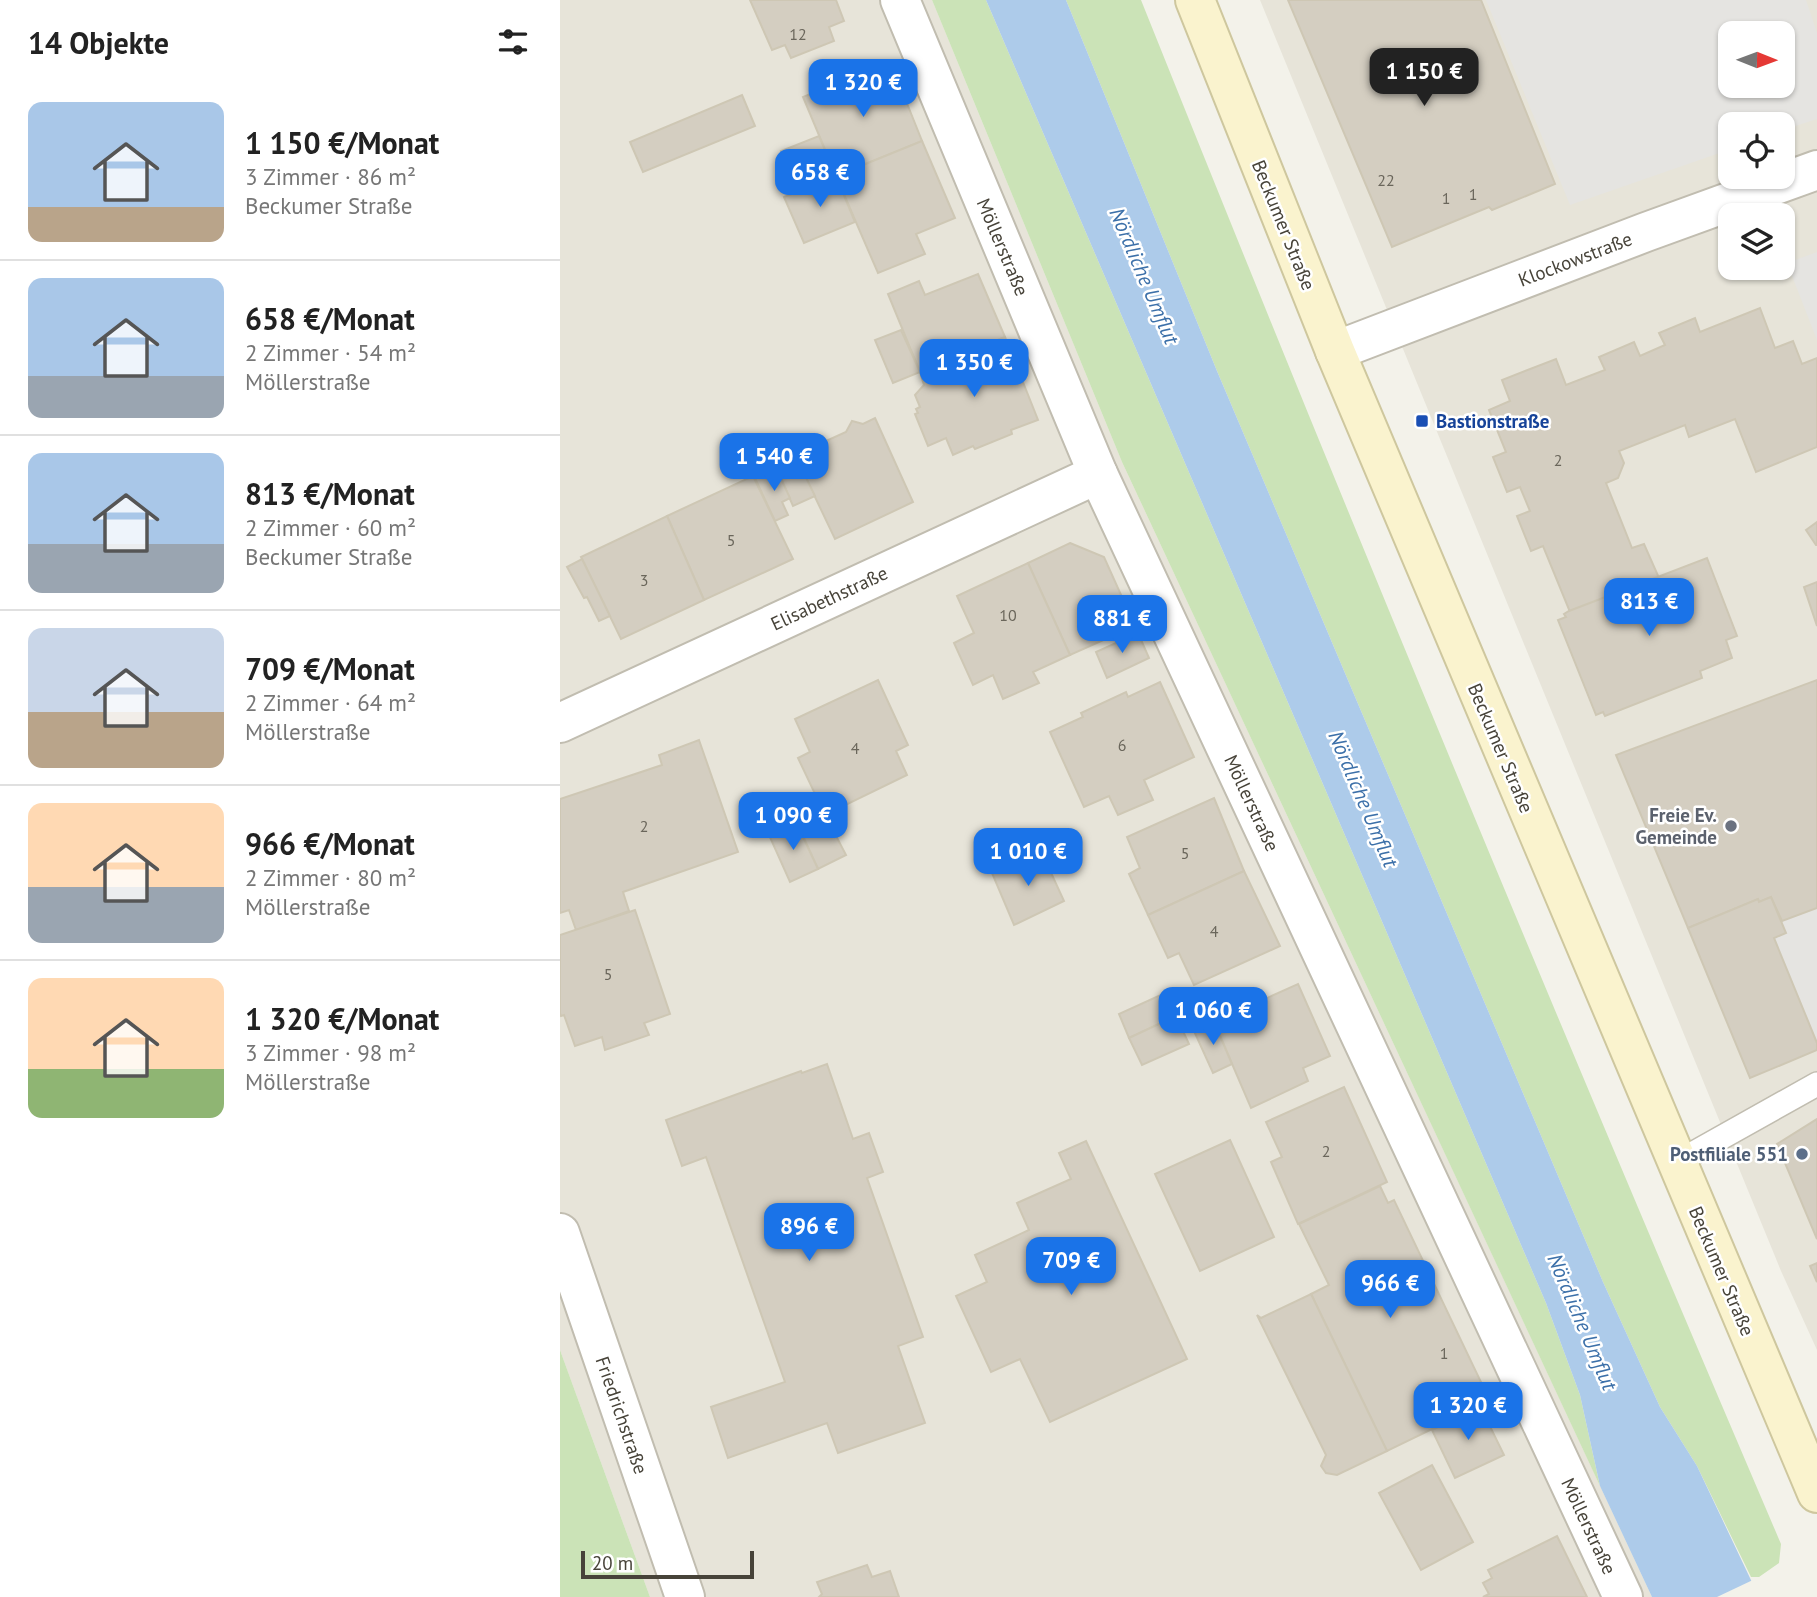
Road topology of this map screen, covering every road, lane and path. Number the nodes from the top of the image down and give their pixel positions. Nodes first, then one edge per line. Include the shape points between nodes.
1 (900, 0) edge
2 (1195, 0) edge
3 (1817, 170) edge
4 (1335, 351) junction
5 (1098, 474) junction
6 (560, 723) edge
7 (1817, 1084) edge
8 (1676, 1163) junction
9 (560, 1233) edge
10 (1817, 1493) edge
11 (685, 1597) edge
12 (1623, 1597) edge

1 - 5 street, Möllerstraße
2 - 4 main road, Beckumer Straße
3 - 4 street, Klockowstraße
4 - 8 main road, Beckumer Straße
5 - 6 street, Elisabethstraße
5 - 12 street, Möllerstraße
7 - 8 lane
8 - 10 main road, Beckumer Straße
9 - 11 street, Friedrichstraße

